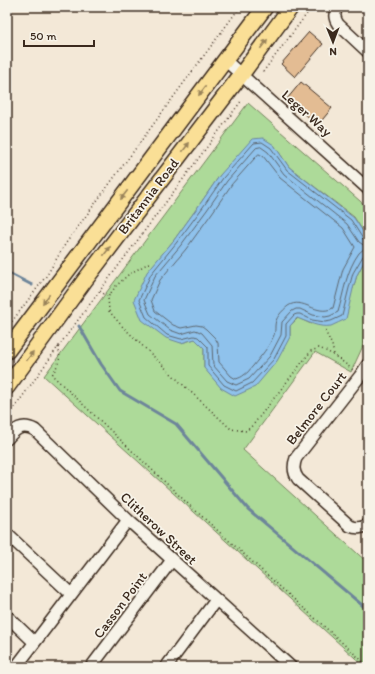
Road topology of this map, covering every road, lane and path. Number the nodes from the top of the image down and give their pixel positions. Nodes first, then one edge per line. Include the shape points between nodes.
1 (240, 7) edge
2 (265, 7) edge
3 (291, 7) edge
4 (312, 7) edge
5 (337, 7) edge
6 (368, 52) edge
7 (225, 60) junction
8 (263, 72) dead end
9 (241, 74) junction
10 (242, 100) dead end
11 (368, 189) edge
12 (150, 263) dead end
13 (100, 291) junction
14 (108, 297) junction
15 (7, 328) edge
16 (325, 331) dead end
17 (58, 347) junction
18 (7, 350) edge
19 (334, 355) junction
20 (368, 364) edge
21 (360, 376) junction
22 (7, 387) edge
23 (7, 418) edge
24 (7, 439) edge
25 (128, 520) junction
26 (368, 525) edge
27 (7, 534) edge
28 (172, 560) junction
29 (71, 594) junction
30 (216, 600) junction
31 (7, 616) edge
32 (34, 642) junction
33 (285, 665) edge
34 (368, 666) edge
35 (16, 667) edge
36 (91, 667) edge
37 (166, 667) edge

1 - 15 path via 66,243
2 - 7 main road, Britannia Road
9 -> 3 main road, Britannia Road
4 - 8 path
5 - 6 street via 335,19 338,24
7 - 9 street, Leger Way
7 -> 18 main road, Britannia Road
9 - 11 street, Leger Way
22 -> 9 main road, Britannia Road
10 - 13 path
12 - 14 path via 129,274
13 - 14 path
13 - 17 path
14 - 19 path via 109,311 122,326 231,429 246,431 253,425 311,351 319,348
16 - 19 path
17 - 23 path
17 - 34 path via 60,355 52,375 186,502
19 - 21 path
20 - 21 street, Belmore Court
21 - 26 street, Belmore Court via 296,458 293,469 298,479 350,526 361,528
24 - 25 street, Clitherow Street via 20,427 35,430
25 - 28 street, Clitherow Street
25 - 29 street
27 - 29 street
28 - 30 street, Clitherow Street
28 - 36 street, Casson Point
29 - 32 street
30 - 33 street, Clitherow Street
30 - 37 street
31 - 32 street
32 - 35 street

